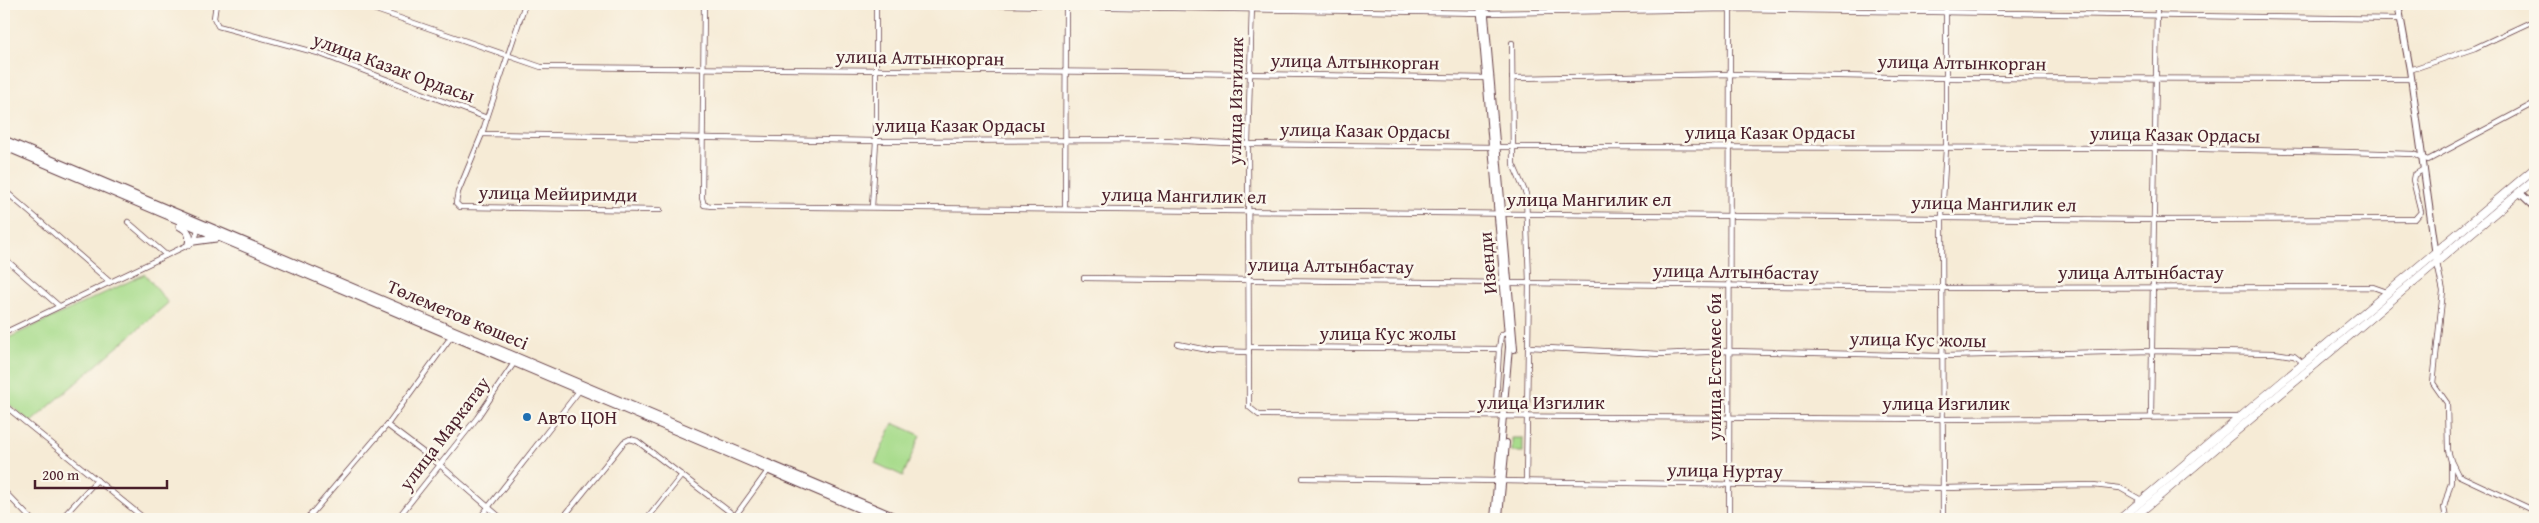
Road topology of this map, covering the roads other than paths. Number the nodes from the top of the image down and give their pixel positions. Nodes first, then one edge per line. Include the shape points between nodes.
1 (216, 4) edge
2 (359, 4) edge
3 (525, 4) edge
4 (620, 4) edge
5 (817, 4) edge
6 (876, 4) edge
7 (929, 4) edge
8 (1480, 4) edge
9 (1484, 4) edge
10 (1946, 4) edge
11 (2157, 4) edge
12 (2398, 4) edge
13 (704, 5) edge
14 (1066, 5) edge
15 (1730, 6) edge
16 (1252, 7) edge
17 (1946, 11) junction
18 (1483, 13) junction
19 (2157, 16) junction
20 (2401, 19) junction
21 (2535, 20) edge
22 (1512, 43) dead end
23 (506, 56) junction
24 (703, 68) junction
25 (2410, 70) junction
26 (876, 71) junction
27 (1066, 73) junction
28 (1730, 74) junction
29 (1250, 75) junction
30 (1489, 78) junction
31 (1512, 78) junction
32 (1945, 78) junction
33 (2156, 78) junction
34 (2411, 79) junction
35 (2535, 103) edge
36 (487, 118) junction
37 (482, 134) junction
38 (702, 137) junction
39 (4, 140) edge
40 (1064, 140) junction
41 (876, 141) junction
42 (1248, 144) junction
43 (4, 146) edge
44 (1513, 146) junction
45 (1495, 147) junction
46 (1730, 147) junction
47 (1946, 148) junction
48 (2156, 148) junction
49 (2422, 158) junction
50 (2535, 168) edge
51 (2424, 169) junction
52 (2535, 179) edge
53 (4, 190) edge
54 (2519, 192) junction
55 (872, 207) junction
56 (2535, 207) edge
57 (1065, 209) junction
58 (660, 210) dead end
59 (156, 211) junction
60 (1249, 211) junction
61 (1501, 214) junction
62 (1526, 214) junction
63 (1729, 214) junction
64 (1942, 217) junction
65 (2155, 220) junction
66 (128, 222) dead end
67 (200, 227) junction
68 (219, 238) junction
69 (191, 242) junction
70 (2435, 252) junction
71 (166, 255) junction
72 (4, 258) edge
73 (2437, 263) junction
74 (1084, 278) dead end
75 (1248, 278) junction
76 (110, 282) junction
77 (1507, 282) junction
78 (1529, 282) junction
79 (1728, 286) junction
80 (2154, 287) junction
81 (1943, 288) junction
82 (2387, 292) junction
83 (60, 306) junction
84 (1511, 331) junction
85 (4, 333) edge
86 (451, 336) junction
87 (1178, 344) dead end
88 (1529, 348) junction
89 (1499, 349) junction
90 (1249, 350) junction
91 (1729, 351) junction
92 (2152, 351) junction
93 (1943, 356) junction
94 (2303, 363) junction
95 (514, 364) junction
96 (579, 391) junction
97 (597, 391) junction
98 (1496, 404) dead end
99 (4, 405) edge
100 (1506, 416) junction
101 (1528, 417) junction
102 (2152, 417) junction
103 (2238, 417) junction
104 (1731, 418) junction
105 (1944, 419) junction
106 (387, 425) junction
107 (2451, 461) junction
108 (440, 465) junction
109 (770, 468) junction
110 (682, 475) junction
111 (1303, 478) dead end
112 (97, 480) junction
113 (1500, 482) junction
114 (1526, 482) junction
115 (1728, 485) junction
116 (1942, 488) junction
117 (4, 491) edge
118 (2143, 500) junction
119 (488, 507) junction
120 (2535, 511) edge
121 (736, 518) edge
122 (31, 519) edge
123 (61, 519) edge
124 (145, 519) edge
125 (307, 519) edge
126 (397, 519) edge
127 (479, 519) edge
128 (502, 519) edge
129 (562, 519) edge
130 (647, 519) edge
131 (884, 519) edge
132 (899, 519) edge
133 (1494, 519) edge
134 (1499, 519) edge
135 (1729, 519) edge
136 (1943, 519) edge
137 (2120, 519) edge
138 (2132, 519) edge
139 (2446, 519) edge

1 - 36 street, улица Казак Ордасы via 214,18 218,26 318,53
2 - 23 street, улица Алтынкорган
3 - 23 street
4 - 13 street
5 - 13 street
6 - 26 street
7 - 14 street
8 - 18 street, Изенди
9 - 18 street, Изенди
10 - 17 street
11 - 19 street
12 - 20 street
13 - 24 street
14 - 16 street
14 - 27 street
15 - 17 street
15 - 18 street
15 - 28 street, улица Естемес би
16 - 18 street
16 - 29 street, улица Изгилик
17 - 19 street
17 - 32 street
18 - 30 street, Изенди
19 - 20 street
19 - 33 street
20 - 25 street
21 - 25 street via 2475,48
22 - 31 street
23 - 24 street, улица Алтынкорган via 541,67
23 - 36 street
24 - 26 street, улица Алтынкорган
24 - 38 street
25 - 34 street
26 - 27 street, улица Алтынкорган
26 - 41 street
27 - 29 street, улица Алтынкорган
27 - 40 street
28 - 31 street, улица Алтынкорган
28 - 32 street, улица Алтынкорган
28 - 46 street, улица Естемес би
29 - 30 street, улица Алтынкорган
29 - 42 street, улица Изгилик
30 - 45 street, Изенди
31 - 44 street
32 - 33 street, улица Алтынкорган
32 - 47 street
33 - 34 street, улица Алтынкорган
33 - 48 street
34 - 49 street
35 - 49 street, улица Казак Ордасы via 2428,160
36 - 37 street, улица Казак Ордасы
37 - 38 street, улица Казак Ордасы
37 - 58 street, улица Мейиримди via 456,203 466,207
38 - 41 street, улица Казак Ордасы
38 - 55 street, улица Мангилик ел via 704,205
39 - 67 main road, Төлеметов көшесі
40 - 41 street, улица Казак Ордасы
40 - 42 street, улица Казак Ордасы
40 - 57 street
41 - 55 street
42 - 45 street, улица Казак Ордасы
42 - 60 street, улица Изгилик
43 - 59 main road, Төлеметов көшесі
44 - 45 street, улица Казак Ордасы
44 - 46 street, улица Казак Ордасы
44 - 62 street via 1514,171 1526,194
45 - 61 street, Изенди
46 - 47 street, улица Казак Ордасы
46 - 63 street, улица Естемес би
47 - 48 street, улица Казак Ордасы
47 - 64 street
48 - 49 street, улица Казак Ордасы via 2413,154
48 - 65 street
49 - 51 street
50 - 70 highway
51 - 65 street, улица Мангилик ел via 2414,175 2413,180 2421,212 2415,219
51 - 70 street
52 - 54 highway
53 - 76 street
54 - 56 street
54 - 73 highway
55 - 57 street, улица Мангилик ел
57 - 60 street, улица Мангилик ел
59 - 67 main road, Төлеметов көшесі
59 - 69 main road via 185,228
60 - 61 street, улица Мангилик ел
60 - 75 street, улица Изгилик
61 - 62 street, улица Мангилик ел
61 - 77 street, Изенди
62 - 63 street, улица Мангилик ел
62 - 78 street
63 - 64 street, улица Мангилик ел
63 - 79 street, улица Естемес би
64 - 65 street, улица Мангилик ел
64 - 81 street
65 - 80 street
66 - 71 street
67 - 68 main road, Төлеметов көшесі
67 - 69 street
67 - 97 main road, Төлеметов көшесі
68 - 69 main road
68 - 86 main road, Төлеметов көшесі
69 - 71 street
70 - 73 street
70 - 82 highway
71 - 76 street
72 - 83 street
73 - 107 street via 2443,291 2433,383 2447,403
73 - 138 highway
74 - 75 street, улица Алтынбастау
75 - 77 street, улица Алтынбастау
75 - 90 street, улица Изгилик
76 - 83 street
77 - 78 street, улица Алтынбастау
77 - 84 street, Изенди
78 - 79 street, улица Алтынбастау
78 - 88 street
79 - 81 street, улица Алтынбастау
79 - 91 street, улица Естемес би
80 - 81 street, улица Алтынбастау
80 - 82 street, улица Алтынбастау via 2373,287
80 - 92 street
81 - 93 street
82 - 94 highway
83 - 85 street
84 - 89 street via 1501,335
84 - 100 street, Изенди via 1514,352
86 - 95 main road, Төлеметов көшесі
86 - 106 street
87 - 90 street, улица Кус жолы via 1213,351
88 - 91 street, улица Кус жолы via 1660,354
88 - 101 street
89 - 90 street, улица Кус жолы
89 - 98 street
90 - 100 street, улица Изгилик via 1249,406 1259,415
91 - 93 street, улица Кус жолы
91 - 104 street, улица Естемес би
92 - 93 street, улица Кус жолы
92 - 94 street, улица Кус жолы via 2286,353
92 - 102 street
93 - 105 street
94 - 103 highway
95 - 96 main road, Төлеметов көшесі
95 - 108 street, улица Маркатау
96 - 97 main road
96 - 109 main road, Төлеметов көшесі
96 - 119 street
97 - 109 main road, Төлеметов көшесі
99 - 112 street
100 - 101 street, улица Изгилик
100 - 113 street, Изенди
101 - 104 street, улица Изгилик
101 - 114 street
102 - 103 street, улица Изгилик
102 - 105 street, улица Изгилик
103 - 118 highway
104 - 105 street, улица Изгилик
104 - 115 street, улица Естемес би
105 - 116 street
106 - 108 street
106 - 125 street
107 - 120 street via 2458,475
107 - 139 street via 2451,482 2444,507
108 - 119 street
108 - 126 street, улица Маркатау
109 - 121 street
109 - 131 main road, Төлеметов көшесі
109 - 132 main road, Төлеметов көшесі
110 - 121 street
110 - 129 street via 630,439 624,442
110 - 130 street
111 - 113 street, улица Нуртау
112 - 123 street
112 - 124 street
113 - 114 street, улица Нуртау
113 - 133 street, Изенди
113 - 134 street, Изенди
114 - 115 street, улица Нуртау
115 - 116 street, улица Нуртау
115 - 135 street, улица Естемес би
116 - 118 street, улица Нуртау via 2093,485 2120,488
116 - 136 street
117 - 122 street
118 - 137 highway
119 - 127 street
119 - 128 street

